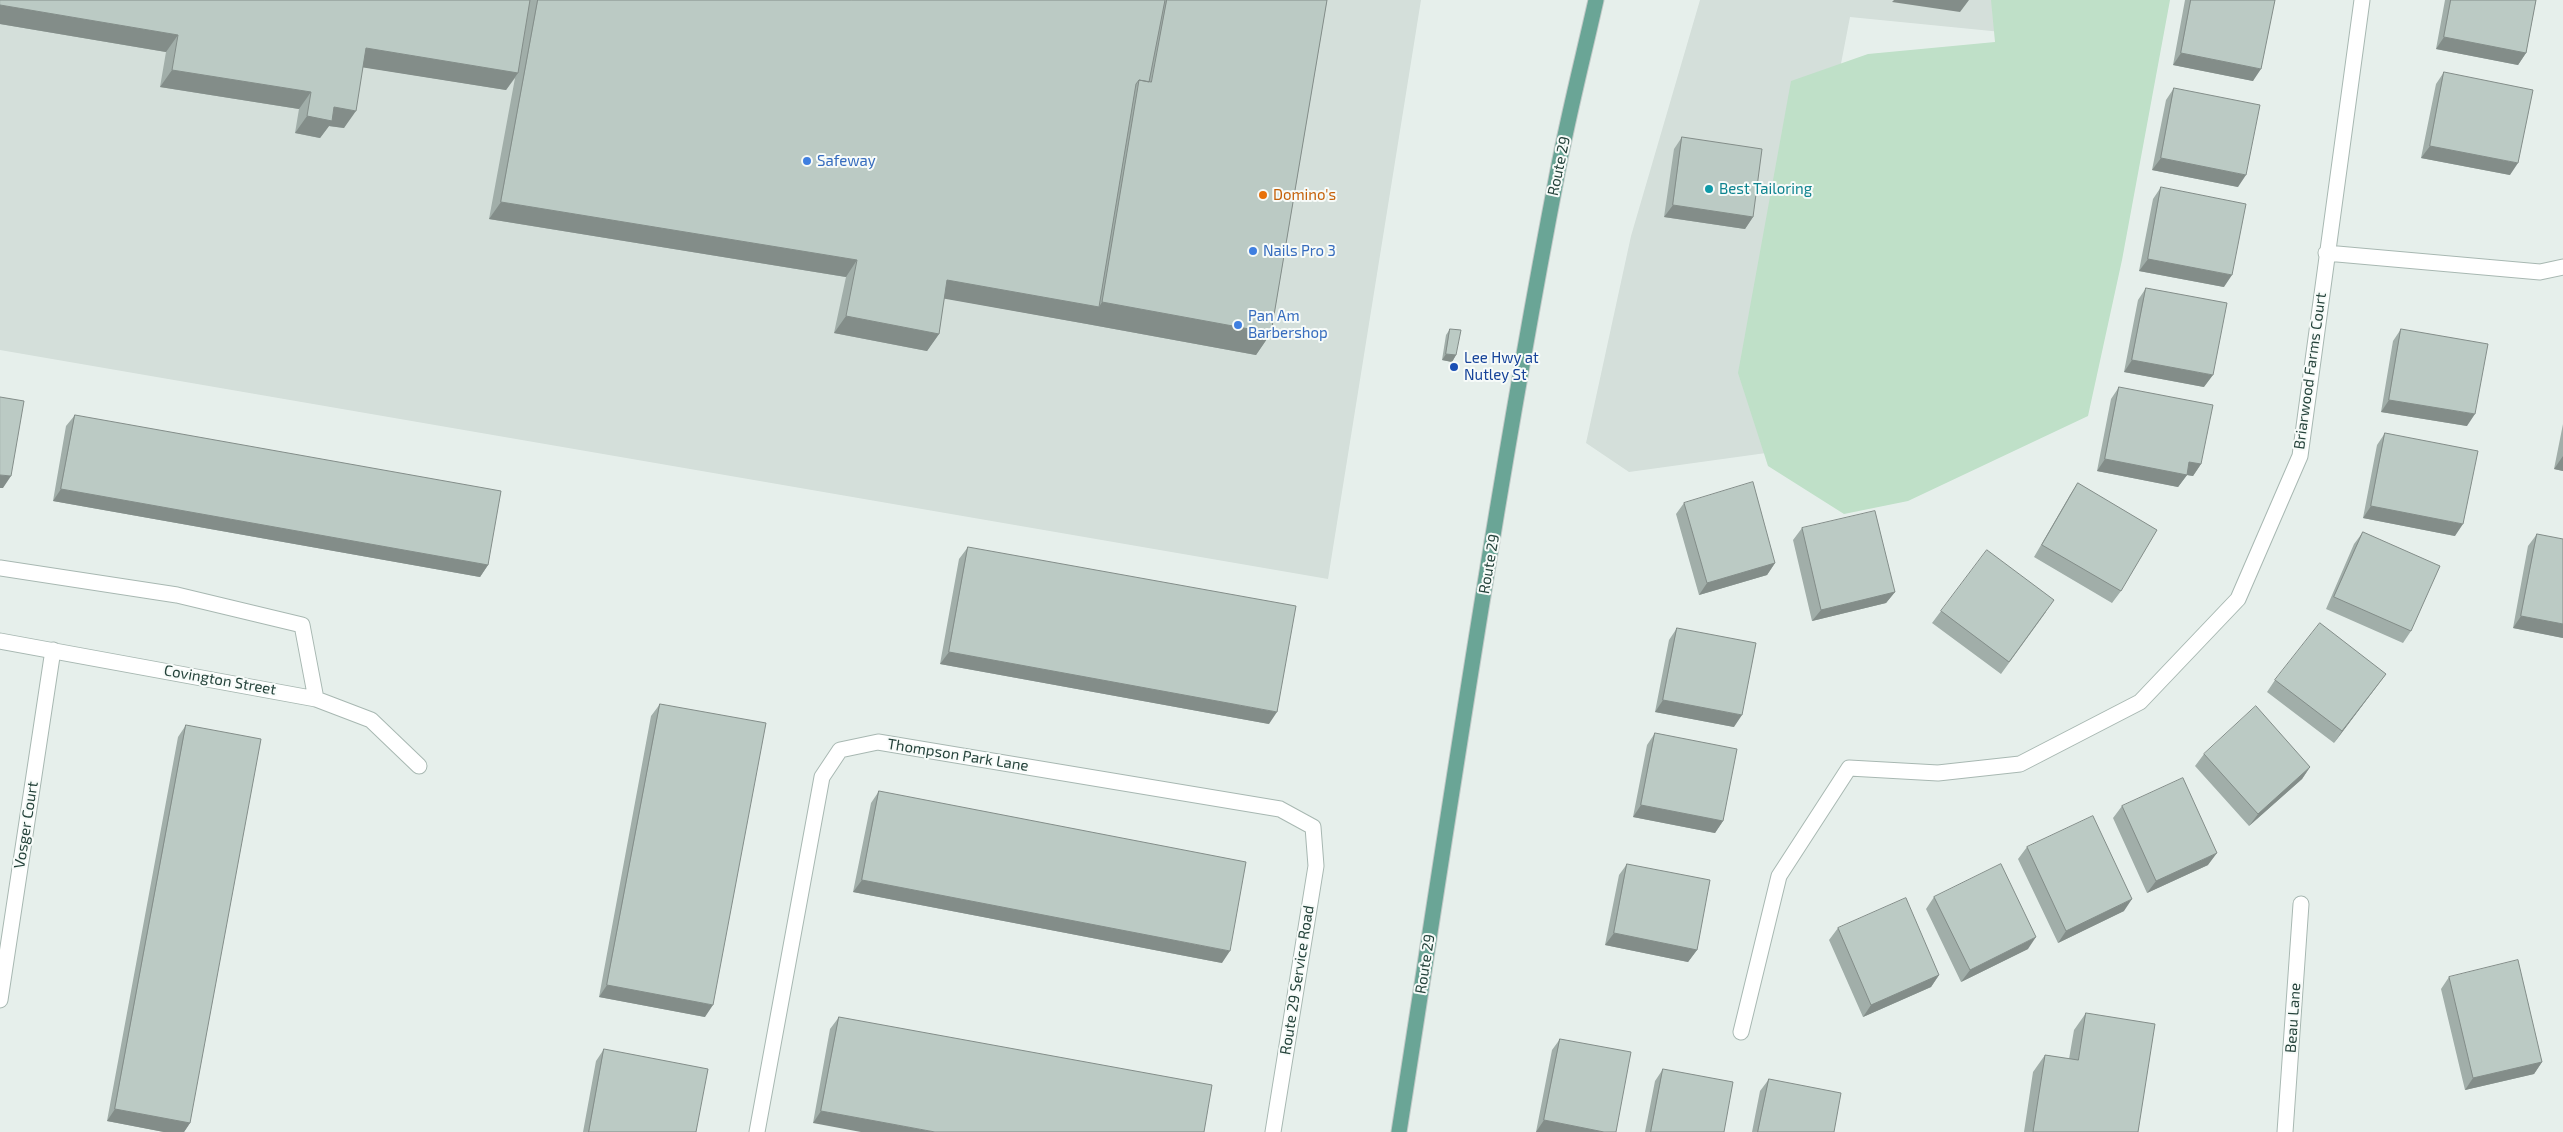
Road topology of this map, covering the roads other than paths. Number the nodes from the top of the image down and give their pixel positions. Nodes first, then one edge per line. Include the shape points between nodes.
1 (1596, 0) edge
2 (2362, 0) edge
3 (2326, 253) junction
4 (2563, 267) edge
5 (0, 568) edge
6 (0, 641) edge
7 (53, 650) junction
8 (316, 699) junction
9 (419, 766) dead end
10 (1313, 827) joint
11 (2301, 904) dead end
12 (0, 1000) edge
13 (1741, 1032) dead end
14 (758, 1132) edge
15 (1273, 1132) edge
16 (1399, 1132) edge
17 (2284, 1132) edge

1 - 16 main road, Route 29 via 1557,172 1534,302 1482,604
2 - 3 street, Briarwood Farms Court
3 - 4 street via 2540,272
3 - 13 street, Briarwood Farms Court via 2300,456 2238,599 2140,702 2020,764 1938,773 1849,768 1779,876
5 - 8 street via 177,595 302,625
6 - 7 street, Covington Street
7 - 8 street, Covington Street
7 - 12 street, Vosger Court
8 - 9 street, Covington Street via 371,720
10 - 14 street, Thompson Park Lane via 1280,809 908,746 878,742 840,750 822,777
10 - 15 street, Route 29 Service Road via 1316,866
11 - 17 street, Beau Lane

